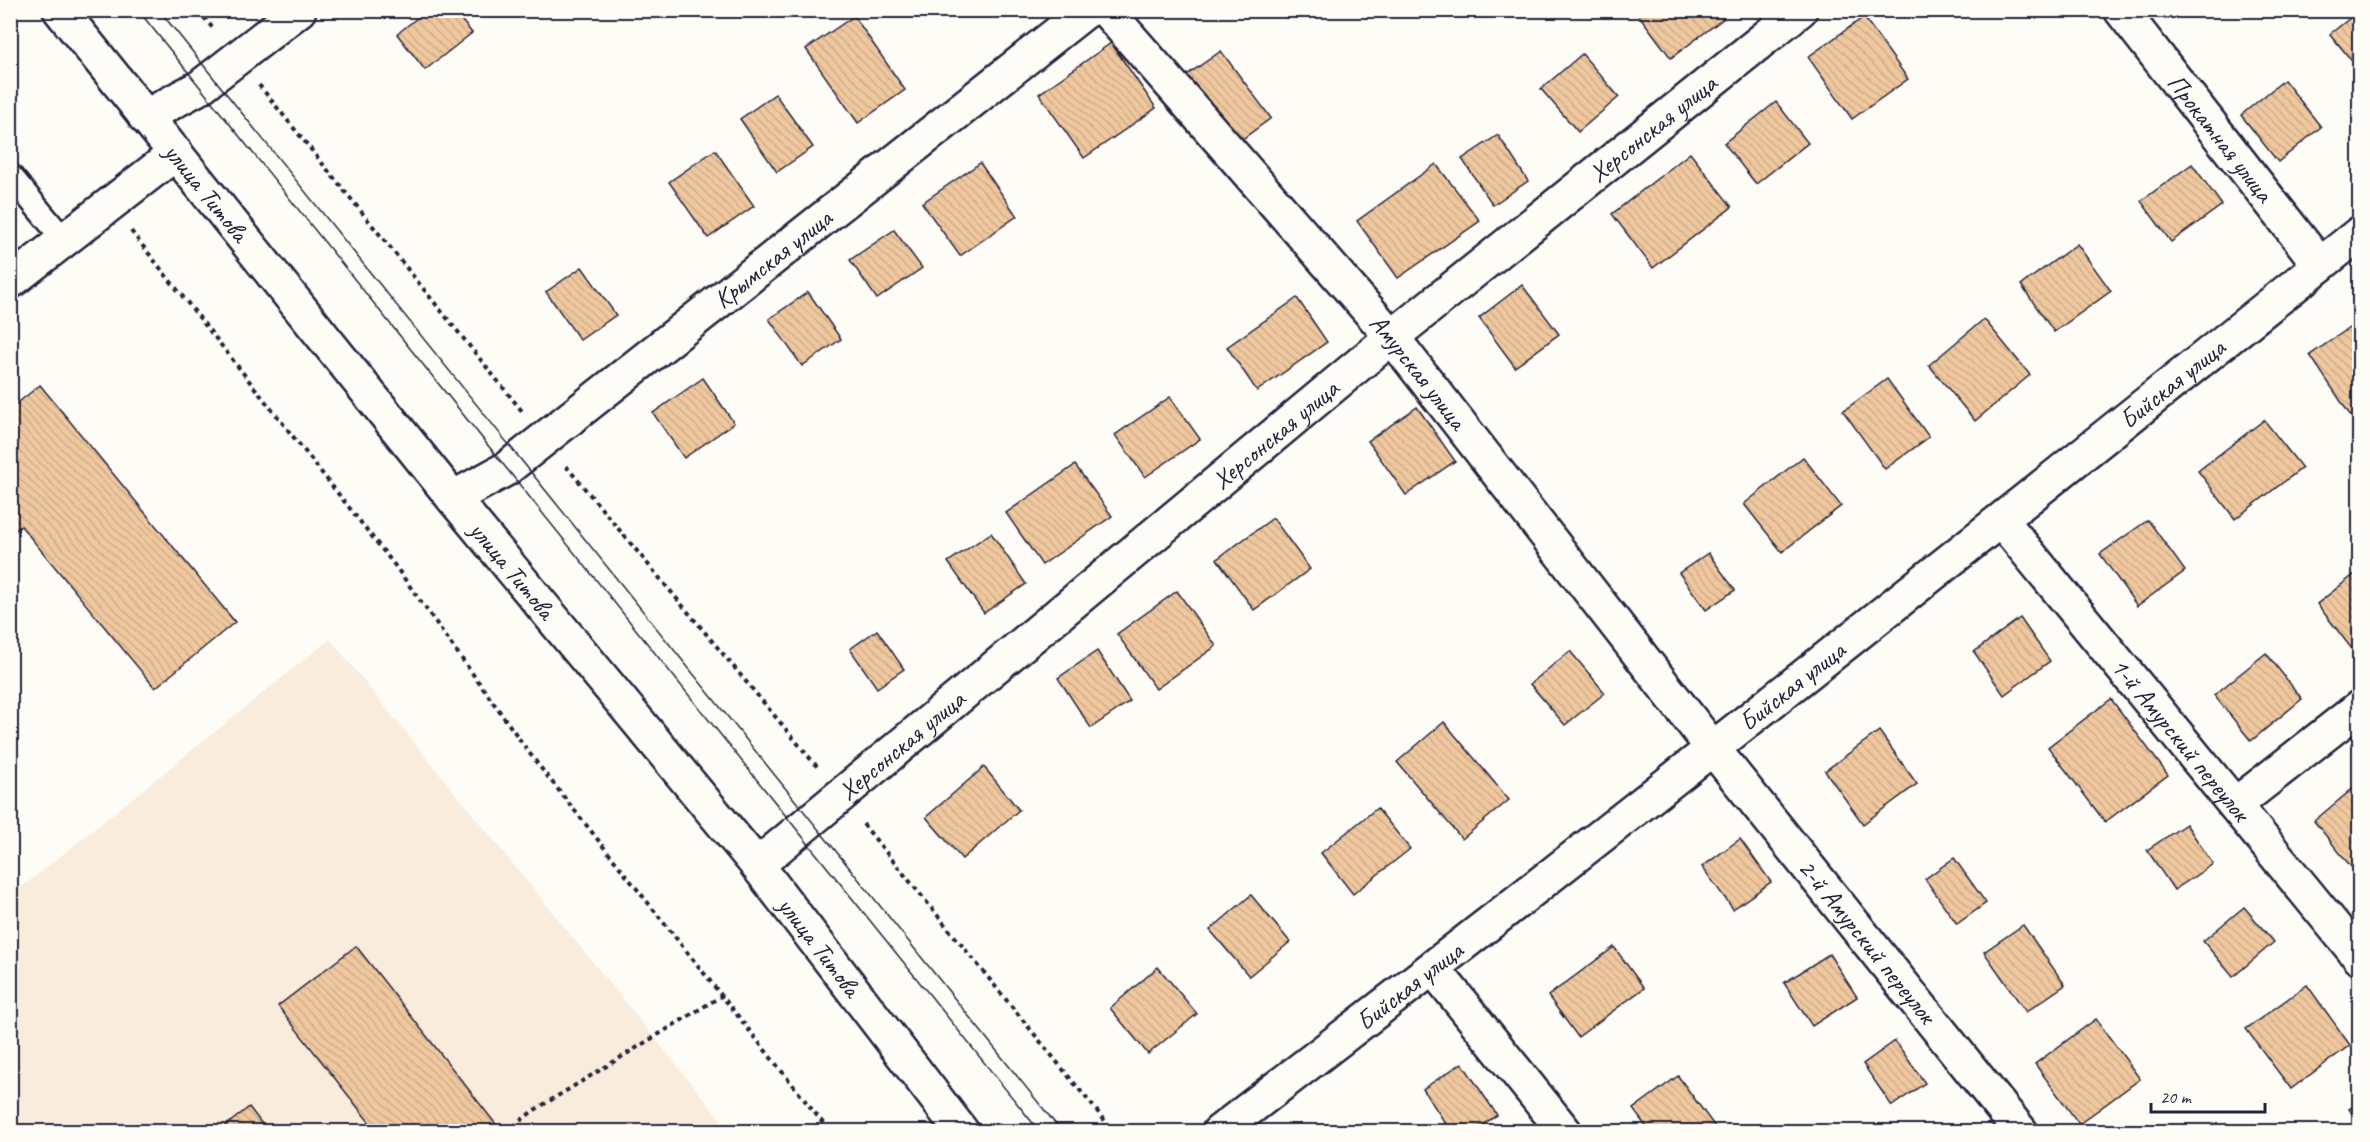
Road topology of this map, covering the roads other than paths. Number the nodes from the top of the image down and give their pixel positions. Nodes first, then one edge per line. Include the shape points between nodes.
1 (60, 10) edge
2 (299, 10) edge
3 (1087, 10) edge
4 (1106, 10) edge
5 (1800, 10) edge
6 (2121, 10) edge
7 (145, 117) junction
8 (176, 153) junction
9 (10, 175) edge
10 (2360, 233) edge
11 (64, 240) junction
12 (2320, 265) junction
13 (10, 282) edge
14 (1392, 336) junction
15 (453, 498) junction
16 (2002, 521) junction
17 (2360, 707) edge
18 (1714, 750) junction
19 (2235, 806) junction
20 (757, 866) junction
21 (2360, 958) edge
22 (1433, 968) junction
23 (962, 1131) edge
24 (1219, 1131) edge
25 (1565, 1131) edge
26 (2021, 1131) edge

1 - 7 street, улица Титова
2 - 7 street via 200,87
3 - 15 street, Крымская улица via 506,469
4 - 14 street, Амурская улица
5 - 14 street, Херсонская улица
6 - 12 street, Прокатная улица
7 - 8 street, улица Титова
8 - 11 street
8 - 15 street, улица Титова
9 - 11 lane
10 - 12 street, Бийская улица
11 - 13 street
12 - 16 street, Бийская улица
14 - 18 street, Амурская улица
14 - 20 street, Херсонская улица
15 - 20 street, улица Титова
16 - 18 street, Бийская улица
16 - 19 street, 1-й Амурский переулок
17 - 19 street
18 - 22 street, Бийская улица
18 - 26 street, 2-й Амурский переулок
19 - 21 street, 1-й Амурский переулок
20 - 23 street, улица Титова
22 - 24 street, Бийская улица
22 - 25 street

